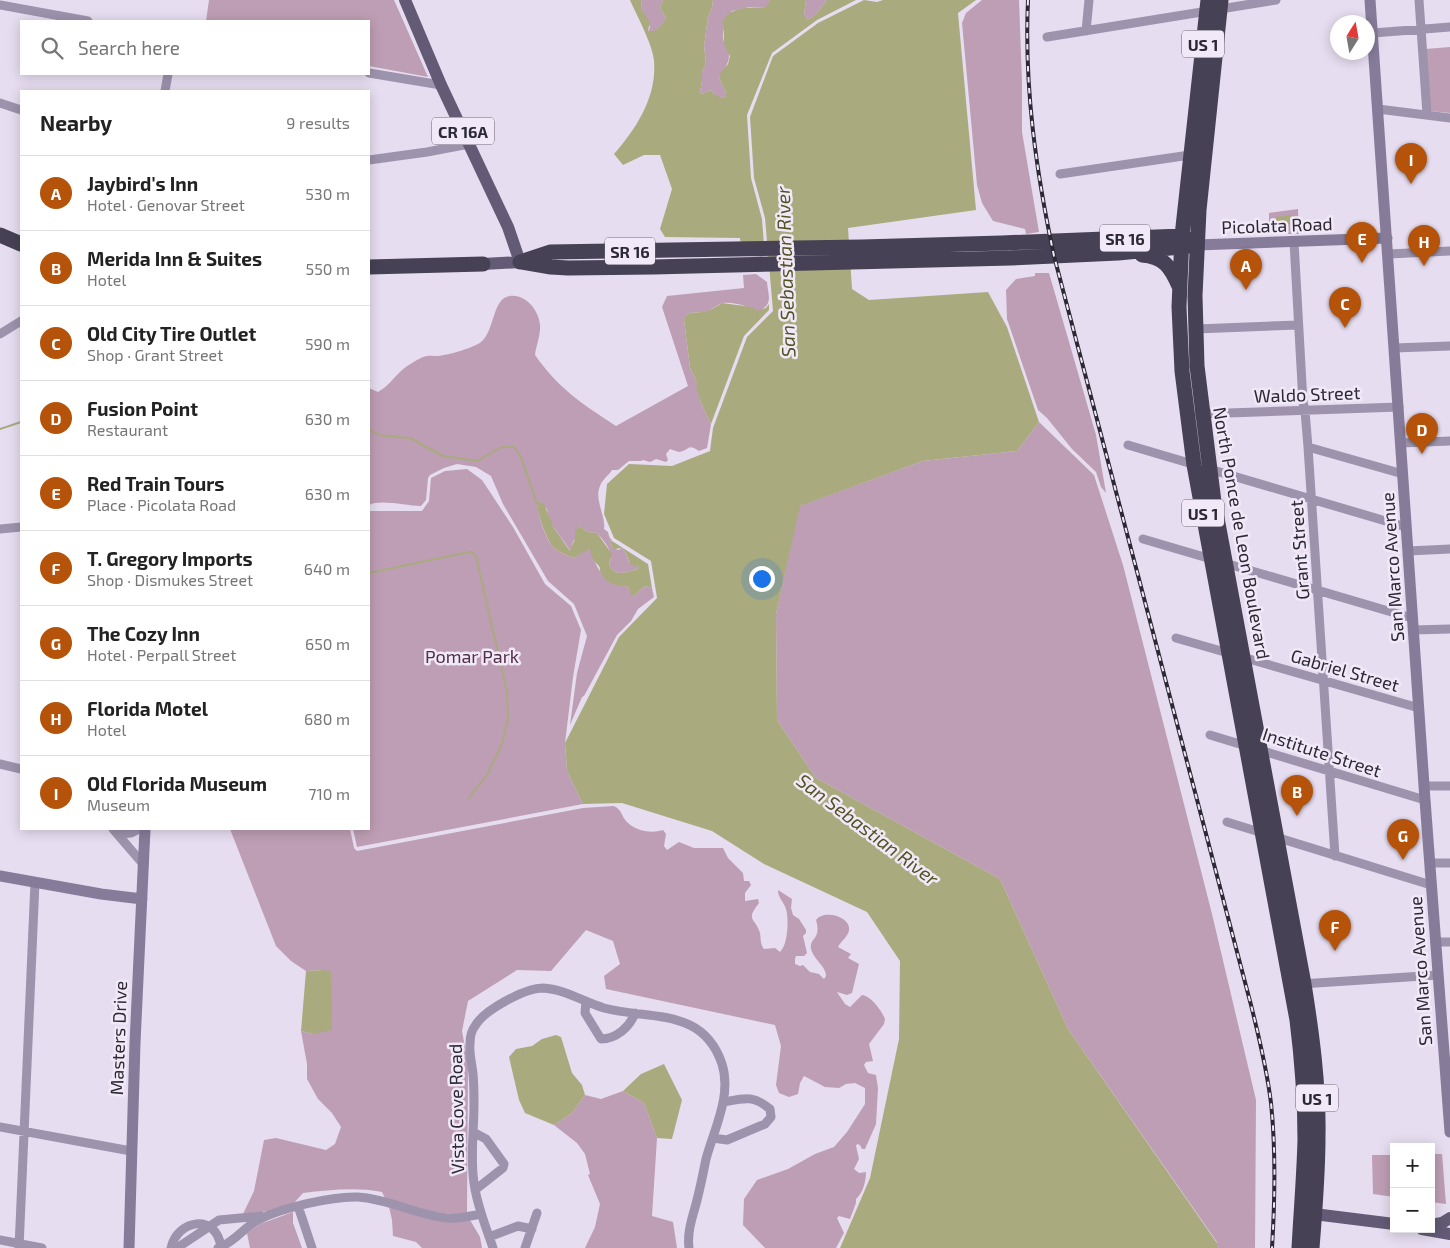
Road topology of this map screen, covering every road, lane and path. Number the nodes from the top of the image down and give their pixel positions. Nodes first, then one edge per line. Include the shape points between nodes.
1 (405, 0) edge
2 (1089, 0) edge
3 (1276, 0) edge
4 (1370, 0) edge
5 (1419, 0) edge
6 (0, 5) edge
7 (1214, 5) edge
8 (1371, 15) edge
9 (82, 20) edge
10 (1450, 27) edge
11 (1421, 29) junction
12 (1086, 31) junction
13 (1375, 33) edge
14 (1047, 37) dead end
15 (1375, 60) edge
16 (370, 72) edge
17 (168, 75) edge
18 (441, 85) junction
19 (165, 90) edge
20 (0, 102) edge
21 (1378, 109) junction
22 (20, 110) edge
23 (1427, 114) junction
24 (1450, 118) edge
25 (469, 144) junction
26 (1190, 155) junction
27 (370, 160) edge
28 (1060, 174) dead end
29 (0, 234) edge
30 (1388, 238) junction
31 (1181, 241) junction
32 (1294, 242) junction
33 (20, 244) edge
34 (1197, 245) junction
35 (1450, 251) edge
36 (1118, 253) junction
37 (862, 254) junction
38 (1388, 254) junction
39 (520, 262) junction
40 (484, 264) joint
41 (370, 267) edge
42 (1180, 288) junction
43 (20, 322) edge
44 (1298, 325) junction
45 (1196, 329) junction
46 (0, 334) edge
47 (1450, 346) edge
48 (1394, 348) junction
49 (1398, 407) junction
50 (1306, 411) junction
51 (1187, 414) junction
52 (1202, 414) junction
53 (1450, 441) edge
54 (1401, 443) junction
55 (1128, 445) dead end
56 (1308, 447) junction
57 (1201, 467) junction
58 (1403, 474) junction
59 (1311, 499) junction
60 (20, 527) edge
61 (1406, 527) junction
62 (0, 529) edge
63 (1143, 539) dead end
64 (1450, 549) edge
65 (1408, 551) junction
66 (1218, 560) junction
67 (1318, 591) junction
68 (1412, 618) junction
69 (1450, 629) edge
70 (1413, 630) junction
71 (1176, 638) dead end
72 (1236, 655) junction
73 (1324, 681) junction
74 (1419, 708) junction
75 (1210, 735) dead end
76 (1254, 748) junction
77 (0, 764) edge
78 (20, 769) edge
79 (1330, 772) junction
80 (1424, 786) junction
81 (1450, 786) edge
82 (1425, 800) junction
83 (1227, 822) dead end
84 (137, 830) edge
85 (145, 830) edge
86 (115, 831) edge
87 (1269, 834) junction
88 (1335, 856) junction
89 (1430, 863) junction
90 (1450, 863) edge
91 (144, 865) junction
92 (0, 876) edge
93 (35, 882) junction
94 (1431, 885) junction
95 (142, 899) junction
96 (1435, 942) junction
97 (1450, 942) edge
98 (1438, 975) junction
99 (1297, 984) junction
100 (586, 1001) junction
101 (635, 1013) junction
102 (1447, 1056) edge
103 (724, 1102) junction
104 (1449, 1107) edge
105 (0, 1128) edge
106 (25, 1132) junction
107 (472, 1132) junction
108 (1450, 1132) edge
109 (713, 1138) junction
110 (131, 1151) junction
111 (475, 1190) junction
112 (298, 1206) junction
113 (537, 1213) dead end
114 (1308, 1213) junction
115 (481, 1214) junction
116 (271, 1215) junction
117 (1450, 1218) edge
118 (1390, 1223) edge
119 (1435, 1224) edge
120 (210, 1226) junction
121 (532, 1229) junction
122 (1435, 1231) edge
123 (1450, 1234) edge
124 (490, 1237) junction
125 (0, 1240) edge
126 (19, 1246) edge
127 (42, 1248) edge
128 (129, 1248) edge
129 (171, 1248) edge
130 (177, 1248) edge
131 (220, 1248) edge
132 (312, 1248) edge
133 (493, 1248) edge
134 (526, 1248) edge
135 (689, 1248) edge
136 (1299, 1248) edge
137 (1312, 1248) edge

1 - 18 main road, CR 16A
2 - 12 street
3 - 7 street
4 - 8 main road, San Marco Avenue
5 - 11 street
6 - 9 street
7 - 12 street
7 - 26 highway, North Ponce de Leon Boulevard / US 1
7 - 34 highway, North Ponce de Leon Boulevard / US 1
10 - 11 street
11 - 13 street
11 - 23 street
12 - 14 street
15 - 21 main road, San Marco Avenue
16 - 18 street
17 - 19 street
18 - 25 main road, CR 16A
20 - 22 street
21 - 23 street
21 - 30 main road, San Marco Avenue
23 - 24 street
25 - 27 street
25 - 39 main road, CR 16A via 508,227
26 - 28 street
26 - 31 highway, North Ponce de Leon Boulevard / US 1
29 - 33 highway
30 - 32 main road, Picolata Road
30 - 38 main road, San Marco Avenue
31 - 34 highway
31 - 36 highway, SR 16
31 - 37 highway, SR 16 via 1002,243
31 - 42 highway, North Ponce de Leon Boulevard / US 1
32 - 34 main road, Picolata Road
32 - 44 street, Grant Street
34 - 45 highway, North Ponce de Leon Boulevard / US 1
35 - 38 street
36 - 37 highway, SR 16 via 1011,258
36 - 42 highway via 1148,255 1163,261
37 - 39 highway, SR 16 via 741,265 568,268
37 - 39 highway, SR 16 via 741,250 550,252
38 - 48 main road, San Marco Avenue
39 - 40 main road, SR 16
40 - 41 highway, SR 16
42 - 51 highway, North Ponce de Leon Boulevard / US 1 via 1182,371
43 - 46 street
44 - 45 street
44 - 50 street, Grant Street
45 - 52 highway, North Ponce de Leon Boulevard / US 1
47 - 48 street
48 - 49 main road, San Marco Avenue
49 - 50 street, Waldo Street
49 - 54 main road, San Marco Avenue
50 - 52 street, Waldo Street
50 - 56 street, Grant Street
51 - 52 street, Waldo Street
51 - 57 highway, North Ponce de Leon Boulevard / US 1
52 - 57 highway, North Ponce de Leon Boulevard / US 1
53 - 54 street
54 - 58 main road, San Marco Avenue
55 - 57 street
56 - 58 street
56 - 59 street, Grant Street
57 - 59 street
57 - 66 highway, North Ponce de Leon Boulevard / US 1
58 - 61 main road, San Marco Avenue
59 - 61 street
59 - 67 street, Grant Street
60 - 62 street
61 - 65 main road, San Marco Avenue
63 - 66 street
64 - 65 street
65 - 68 main road, San Marco Avenue
66 - 67 street
66 - 72 highway, North Ponce de Leon Boulevard / US 1
67 - 68 street
67 - 73 street, Grant Street
68 - 70 main road, San Marco Avenue
69 - 70 street
70 - 74 main road, San Marco Avenue
71 - 72 street, Gabriel Street
72 - 73 street, Gabriel Street
72 - 76 highway, North Ponce de Leon Boulevard / US 1
73 - 74 street, Gabriel Street
73 - 79 street, Grant Street
74 - 80 main road, San Marco Avenue
75 - 76 street, Institute Street
76 - 79 street, Institute Street
76 - 87 highway, North Ponce de Leon Boulevard / US 1
77 - 78 street
79 - 82 street, Institute Street
79 - 88 street, Grant Street
80 - 81 street
80 - 82 main road, San Marco Avenue
82 - 89 main road, San Marco Avenue
83 - 87 street
84 - 86 street via 131,833
85 - 91 main road, Masters Drive
86 - 91 street
87 - 88 street
87 - 99 highway, North Ponce de Leon Boulevard / US 1
88 - 94 street
89 - 90 street
89 - 94 main road, San Marco Avenue
91 - 95 main road, Masters Drive
92 - 93 main road
93 - 95 main road
93 - 106 street
94 - 96 main road, San Marco Avenue
95 - 110 main road, Masters Drive
96 - 97 street
96 - 98 main road, San Marco Avenue
98 - 99 street
98 - 102 main road, San Marco Avenue
99 - 114 highway, North Ponce de Leon Boulevard / US 1 via 1312,1039 1317,1088 1318,1136
100 - 101 street, Vista Cove Road
100 - 101 street via 585,1013 601,1039 609,1039 628,1027
100 - 107 street, Vista Cove Road via 544,988 531,990 485,1015 476,1024 470,1046
101 - 103 street, Vista Cove Road via 681,1020 708,1039 723,1068
102 - 104 main road, San Marco Avenue
103 - 109 street, Vista Cove Road
103 - 109 street via 754,1099 770,1109 771,1117 766,1124 727,1140
104 - 108 main road, San Marco Avenue
105 - 106 street
106 - 110 street
106 - 126 street
107 - 111 street, Vista Cove Road
107 - 111 street via 486,1140 504,1164
109 - 135 street, Vista Cove Road via 689,1231
110 - 128 main road, Masters Drive
111 - 115 street, Vista Cove Road
112 - 115 street via 359,1197 447,1218
112 - 116 street
112 - 132 street
113 - 121 street
114 - 118 main road
114 - 136 highway, North Ponce de Leon Boulevard / US 1
114 - 137 highway, North Ponce de Leon Boulevard / US 1
115 - 124 street, Vista Cove Road
116 - 120 street via 219,1220
116 - 131 street via 258,1220
117 - 119 main road
120 - 129 street via 195,1223 176,1236
120 - 130 street
120 - 131 street via 220,1239
121 - 124 street via 518,1226
121 - 134 street
122 - 123 main road
124 - 133 street, Vista Cove Road
125 - 126 street
126 - 127 street

